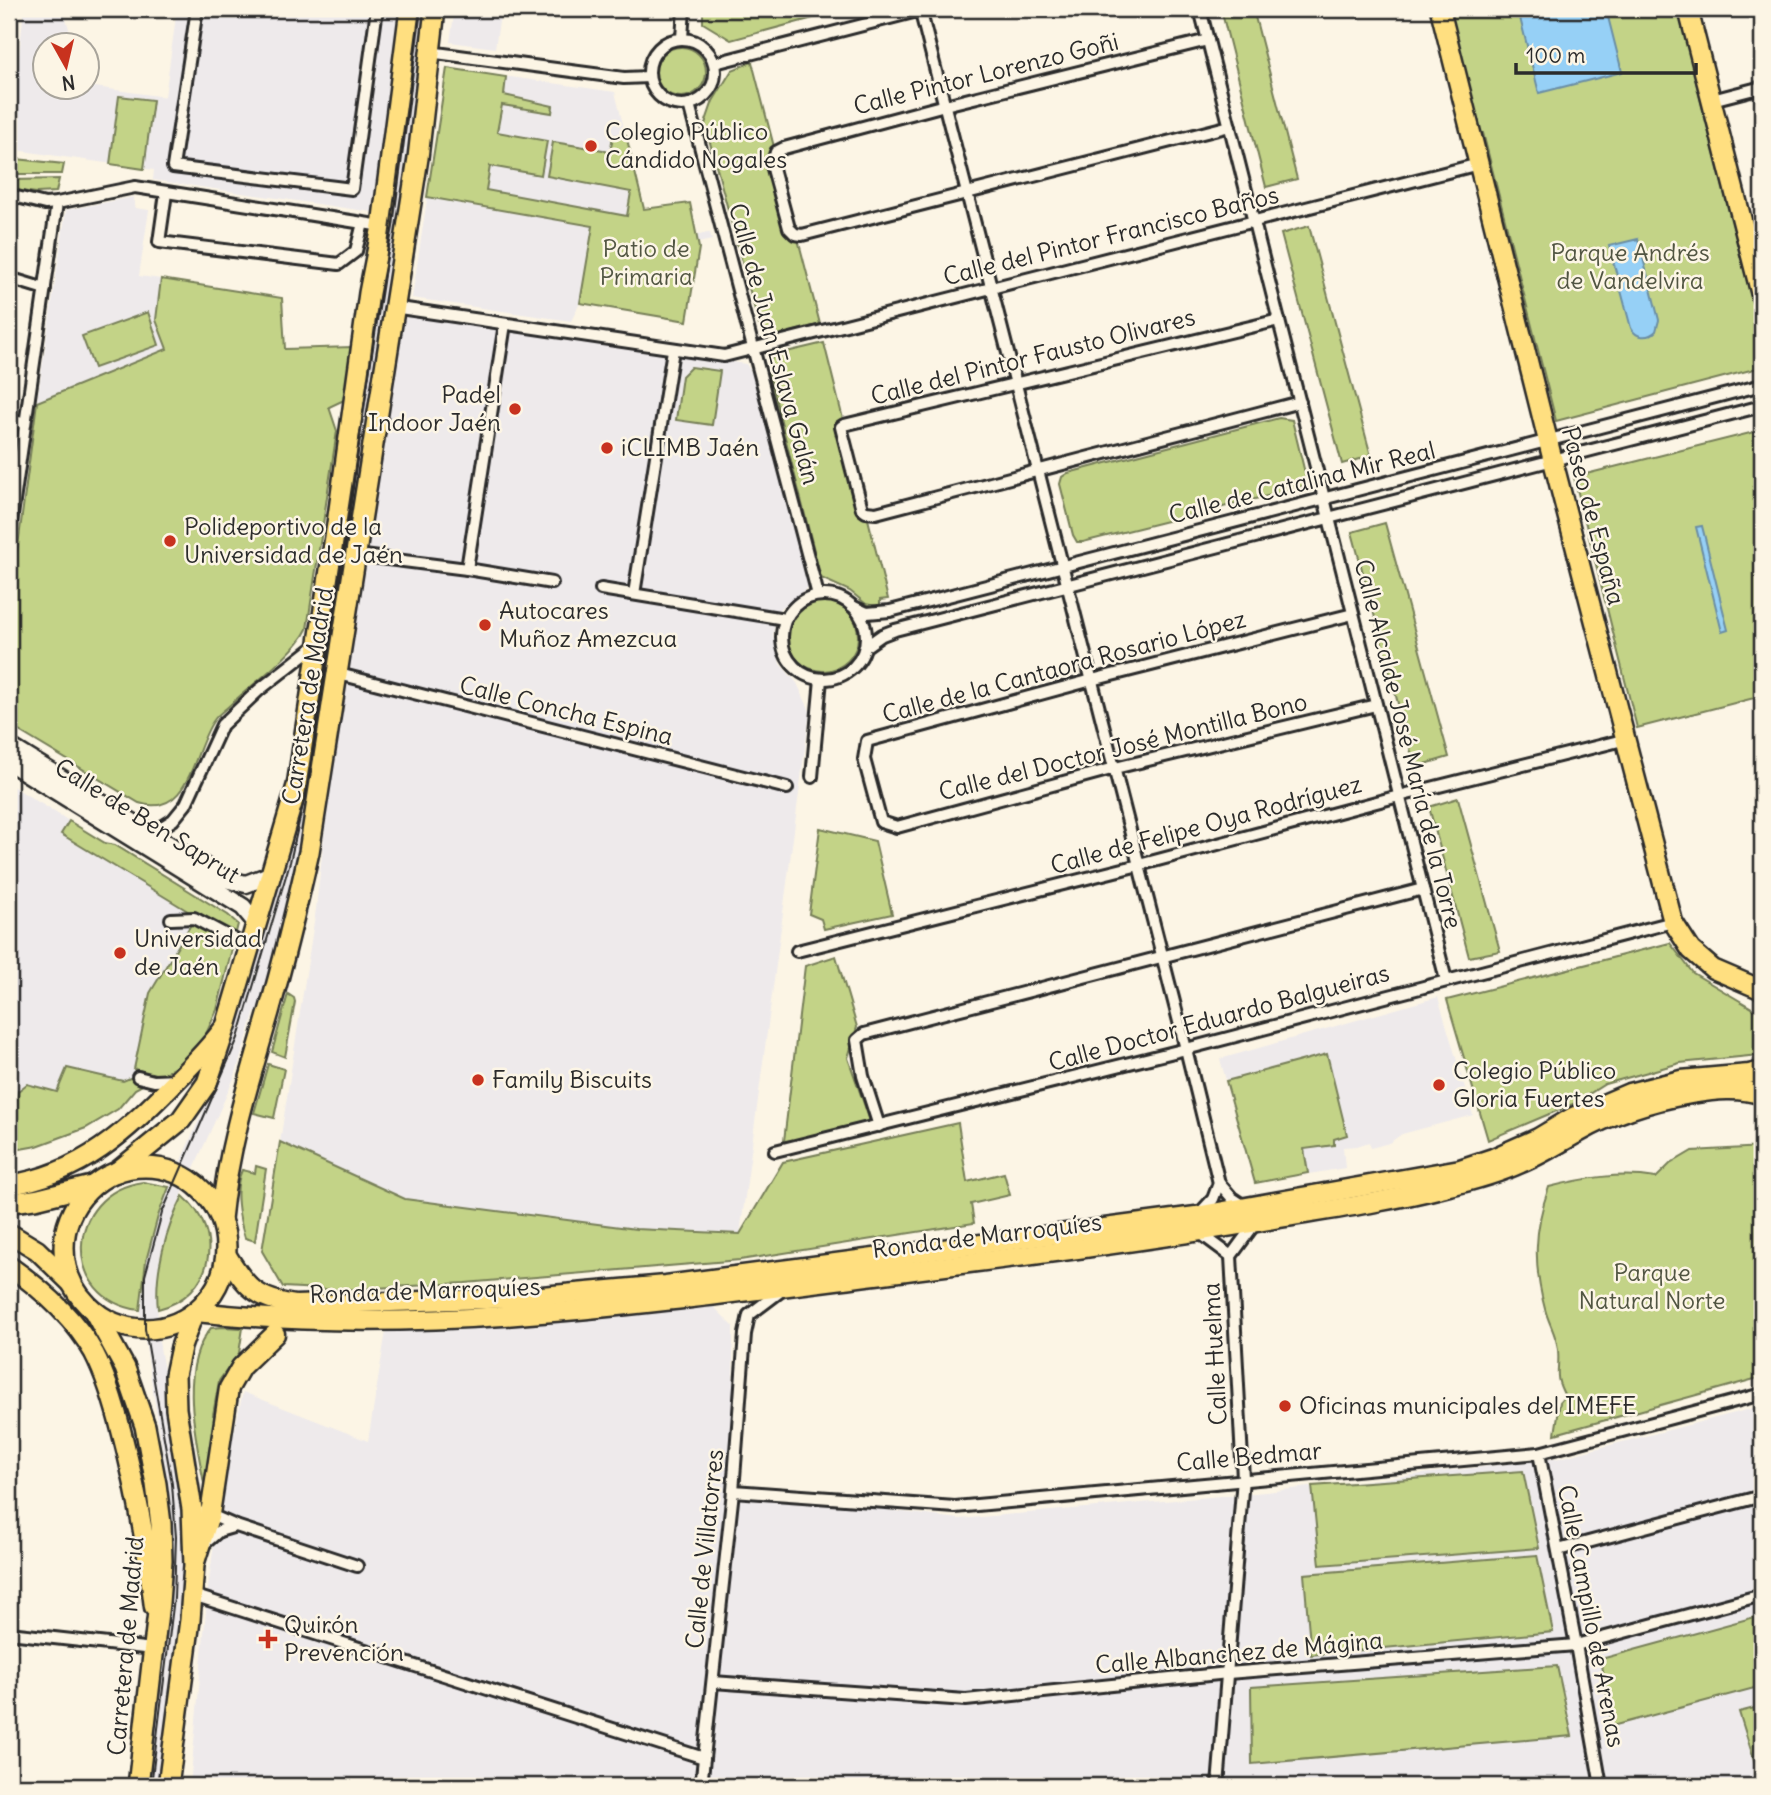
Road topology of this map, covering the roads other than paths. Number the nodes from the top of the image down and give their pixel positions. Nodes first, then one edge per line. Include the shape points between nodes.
1 (197, 9) edge
2 (377, 9) edge
3 (410, 9) edge
4 (435, 9) edge
5 (684, 9) edge
6 (922, 9) edge
7 (1200, 9) edge
8 (1440, 9) edge
9 (1688, 9) edge
10 (682, 38) junction
11 (1208, 40) junction
12 (429, 52) junction
13 (715, 63) junction
14 (649, 77) junction
15 (1762, 88) edge
16 (1712, 100) junction
17 (689, 104) junction
18 (946, 105) junction
19 (1230, 126) junction
20 (776, 152) joint
21 (1479, 164) junction
22 (166, 193) junction
23 (968, 194) junction
24 (9, 195) edge
25 (57, 203) junction
26 (1254, 221) junction
27 (373, 224) junction
28 (9, 278) edge
29 (992, 287) junction
30 (44, 289) junction
31 (1762, 299) edge
32 (393, 307) junction
33 (1279, 320) junction
34 (505, 324) junction
35 (673, 350) junction
36 (755, 350) junction
37 (1016, 382) junction
38 (1762, 385) edge
39 (1300, 402) junction
40 (1762, 407) edge
41 (9, 421) edge
42 (25, 423) junction
43 (1548, 441) junction
44 (1553, 460) junction
45 (1039, 471) junction
46 (1324, 499) junction
47 (11, 500) edge
48 (1329, 518) junction
49 (9, 536) edge
50 (356, 555) junction
51 (1063, 566) junction
52 (467, 569) junction
53 (552, 583) dead end
54 (1068, 586) junction
55 (600, 589) dead end
56 (635, 594) junction
57 (818, 595) junction
58 (852, 606) junction
59 (1353, 614) junction
60 (785, 619) junction
61 (319, 643) junction
62 (864, 647) junction
63 (335, 674) junction
64 (821, 679) junction
65 (1092, 680) junction
66 (1376, 705) junction
67 (1627, 739) junction
68 (9, 746) edge
69 (9, 762) edge
70 (1115, 768) junction
71 (812, 777) dead end
72 (787, 788) dead end
73 (1399, 796) junction
74 (881, 822) joint
75 (151, 834) junction
76 (1139, 865) junction
77 (272, 874) junction
78 (1423, 889) junction
79 (171, 919) dead end
80 (1673, 922) junction
81 (257, 924) junction
82 (241, 943) dead end
83 (797, 951) dead end
84 (1162, 955) junction
85 (1446, 980) junction
86 (1762, 990) edge
87 (227, 1023) junction
88 (1186, 1049) junction
89 (1762, 1071) edge
90 (177, 1080) junction
91 (1762, 1095) edge
92 (157, 1102) junction
93 (878, 1126) junction
94 (775, 1151) dead end
95 (117, 1172) junction
96 (1219, 1183) junction
97 (9, 1185) edge
98 (94, 1185) junction
99 (9, 1203) edge
100 (1252, 1215) junction
101 (221, 1219) junction
102 (1197, 1224) junction
103 (9, 1233) edge
104 (226, 1254) junction
105 (1231, 1256) junction
106 (9, 1266) edge
107 (71, 1283) junction
108 (788, 1286) junction
109 (721, 1294) junction
110 (94, 1312) junction
111 (195, 1313) junction
112 (748, 1315) junction
113 (303, 1321) junction
114 (275, 1334) joint
115 (1762, 1394) edge
116 (1539, 1453) junction
117 (1243, 1478) junction
118 (733, 1492) junction
119 (1762, 1496) edge
120 (201, 1511) junction
121 (236, 1525) junction
122 (1558, 1550) junction
123 (197, 1558) junction
124 (357, 1566) dead end
125 (193, 1595) junction
126 (1762, 1595) edge
127 (156, 1625) junction
128 (9, 1633) edge
129 (1576, 1645) junction
130 (153, 1649) junction
131 (1228, 1673) junction
132 (713, 1682) junction
133 (704, 1758) junction
134 (138, 1786) edge
135 (168, 1786) edge
136 (701, 1786) edge
137 (1218, 1786) edge
138 (1601, 1786) edge

1 - 2 street via 173,167 352,190
3 - 27 highway, Carretera de Madrid
4 - 12 highway, Carretera de Madrid
5 - 10 street
6 - 13 street
6 - 18 street
7 - 11 street, Calle Alcalde José María de la Torre
8 - 21 main road, Paseo de España
9 - 16 main road
10 - 13 street via 703,45
10 - 14 street via 656,50
11 - 18 street, Calle Pintor Lorenzo Goñi
11 - 19 street, Calle Alcalde José María de la Torre
12 - 14 street via 624,78
12 - 32 highway, Carretera de Madrid via 418,158
13 - 17 street via 713,85
14 - 17 street via 663,99
15 - 16 street
16 - 31 main road
17 - 36 street, Calle de Juan Eslava Galán
18 - 20 street, Calle Pintor Lorenzo Goñi
18 - 23 street
19 - 23 street
19 - 26 street, Calle Alcalde José María de la Torre
20 - 23 street, Calle de Juan Eslava Galán via 772,165 789,228 795,234
21 - 26 street, Calle del Pintor Francisco Baños
21 - 43 main road, Paseo de España
22 - 25 street via 135,187
22 - 27 street
22 - 27 street via 159,242 340,264 356,251
23 - 29 street
24 - 25 street
25 - 30 street
26 - 29 street, Calle del Pintor Francisco Baños
26 - 33 street, Calle Alcalde José María de la Torre
27 - 61 highway, Carretera de Madrid via 363,350
28 - 30 street
29 - 36 street, Calle del Pintor Francisco Baños
29 - 37 street
30 - 42 street
32 - 34 street, Calle del Pintor Francisco Baños
32 - 50 highway, Carretera de Madrid
33 - 37 street, Calle del Pintor Fausto Olivares
33 - 39 street, Calle Alcalde José María de la Torre
34 - 35 street, Calle del Pintor Francisco Baños
34 - 52 street
35 - 36 street, Calle del Pintor Francisco Baños via 724,356
35 - 56 street
36 - 57 street, Calle de Juan Eslava Galán
37 - 45 street
37 - 45 street, Calle del Pintor Fausto Olivares via 841,427 862,509 871,513
38 - 43 street, Calle de Catalina Mir Real
39 - 45 street
39 - 46 street, Calle Alcalde José María de la Torre
40 - 44 street, Calle de Catalina Mir Real
41 - 42 street
42 - 47 street
43 - 44 main road, Paseo de España
43 - 46 street, Calle de Catalina Mir Real
44 - 48 street, Calle de Catalina Mir Real
44 - 67 main road, Paseo de España
45 - 51 street
46 - 48 street, Calle Alcalde José María de la Torre
46 - 51 street, Calle de Catalina Mir Real
47 - 49 street
48 - 54 street, Calle de Catalina Mir Real
48 - 59 street, Calle Alcalde José María de la Torre
50 - 52 street
50 - 63 highway, Carretera de Madrid
51 - 54 street
51 - 58 street, Calle de Catalina Mir Real via 890,611 867,613
52 - 53 street
54 - 62 street, Calle de Catalina Mir Real via 895,630
54 - 65 street
55 - 56 street
56 - 60 street
57 - 58 street via 836,597
57 - 60 street via 799,603
58 - 62 street via 865,629
59 - 65 street, Calle de la Cantaora Rosario López
59 - 66 street, Calle Alcalde José María de la Torre
60 - 64 street via 782,641 789,662 800,672
61 - 75 street, Calle de Ben Saprut via 222,725 186,804 173,820
61 - 77 highway, Carretera de Madrid via 297,786
62 - 64 street via 849,671
63 - 72 street, Calle Concha Espina
63 - 101 highway, Carretera de Madrid via 309,852 237,1122
64 - 71 street
65 - 70 street
65 - 74 street, Calle de la Cantaora Rosario López via 867,741 864,758
66 - 70 street, Calle del Doctor José Montilla Bono
66 - 73 street, Calle Alcalde José María de la Torre
67 - 73 street, Calle de Felipe Oya Rodríguez
67 - 80 main road, Paseo de España
68 - 75 street, Calle de Ben Saprut
69 - 81 street, Calle de Ben Saprut via 243,907
70 - 74 street, Calle del Doctor José Montilla Bono via 897,827
70 - 76 street
73 - 76 street, Calle de Felipe Oya Rodríguez
73 - 78 street, Calle Alcalde José María de la Torre
75 - 77 street, Calle de Ben Saprut via 237,884
76 - 83 street, Calle de Felipe Oya Rodríguez
76 - 84 street
77 - 81 highway, Carretera de Madrid
78 - 84 street
78 - 85 street, Calle Alcalde José María de la Torre
79 - 82 street via 194,918
80 - 85 street, Calle Doctor Eduardo Balgueiras
80 - 86 main road, Paseo de España via 1691,950 1713,969
81 - 87 highway, Carretera de Madrid
84 - 88 street
84 - 93 street via 864,1034 857,1040
85 - 88 street, Calle Doctor Eduardo Balgueiras
87 - 90 main road
87 - 95 highway, Carretera de Madrid via 200,1096 164,1136
88 - 93 street, Calle Doctor Eduardo Balgueiras
88 - 96 street
89 - 100 main road, Ronda de Marroquíes via 1681,1080 1629,1093 1493,1158
90 - 92 main road
90 - 92 street via 138,1077 155,1093
91 - 100 main road, Ronda de Marroquíes via 1719,1090 1662,1100 1609,1118 1527,1161 1483,1178 1395,1198
92 - 97 main road via 121,1135 74,1166
93 - 94 street, Calle Doctor Eduardo Balgueiras
95 - 98 highway
95 - 101 highway via 148,1167 178,1174 203,1192
96 - 100 street
96 - 102 street
98 - 99 main road
98 - 107 highway via 79,1201 66,1227 64,1255
100 - 102 main road, Ronda de Marroquíes
100 - 105 street
101 - 104 highway
102 - 104 main road, Ronda de Marroquíes via 688,1282 446,1301 274,1302 243,1281
102 - 105 street
102 - 108 main road, Ronda de Marroquíes
103 - 107 main road via 37,1250
104 - 111 highway via 219,1283
105 - 117 street, Calle Huelma
106 - 127 main road via 58,1306 77,1328 105,1376 141,1516
107 - 110 highway
108 - 109 main road, Ronda de Marroquíes
108 - 112 street
109 - 112 street via 737,1298
109 - 113 main road, Ronda de Marroquíes via 456,1318
110 - 111 highway via 118,1325 145,1329 166,1327
110 - 127 highway, Carretera de Madrid via 125,1368 145,1426 161,1536
111 - 113 main road, Ronda de Marroquíes
111 - 120 highway via 181,1347 175,1383 176,1409
112 - 118 street, Calle de Villatorres
113 - 114 street
114 - 120 main road via 241,1367 229,1388
115 - 116 street, Calle Bedmar
116 - 117 street, Calle Bedmar
116 - 122 street, Calle Campillo de Arenas
117 - 118 street, Calle Bedmar via 955,1507
117 - 131 street, Calle Huelma
118 - 132 street, Calle de Villatorres
119 - 122 street
120 - 121 street
120 - 123 highway
121 - 123 street via 219,1531
121 - 124 street
122 - 129 street, Calle Campillo de Arenas
123 - 125 highway
125 - 133 street
125 - 135 highway
126 - 129 street, Calle Albanchez de Mágina
127 - 130 highway, Carretera de Madrid
128 - 130 street
129 - 131 street, Calle Albanchez de Mágina
129 - 138 street, Calle Campillo de Arenas
130 - 134 highway, Carretera de Madrid
131 - 132 street, Calle Albanchez de Mágina via 966,1700
131 - 137 street, Calle Huelma
132 - 133 street, Calle de Villatorres
133 - 136 street, Calle de Villatorres

